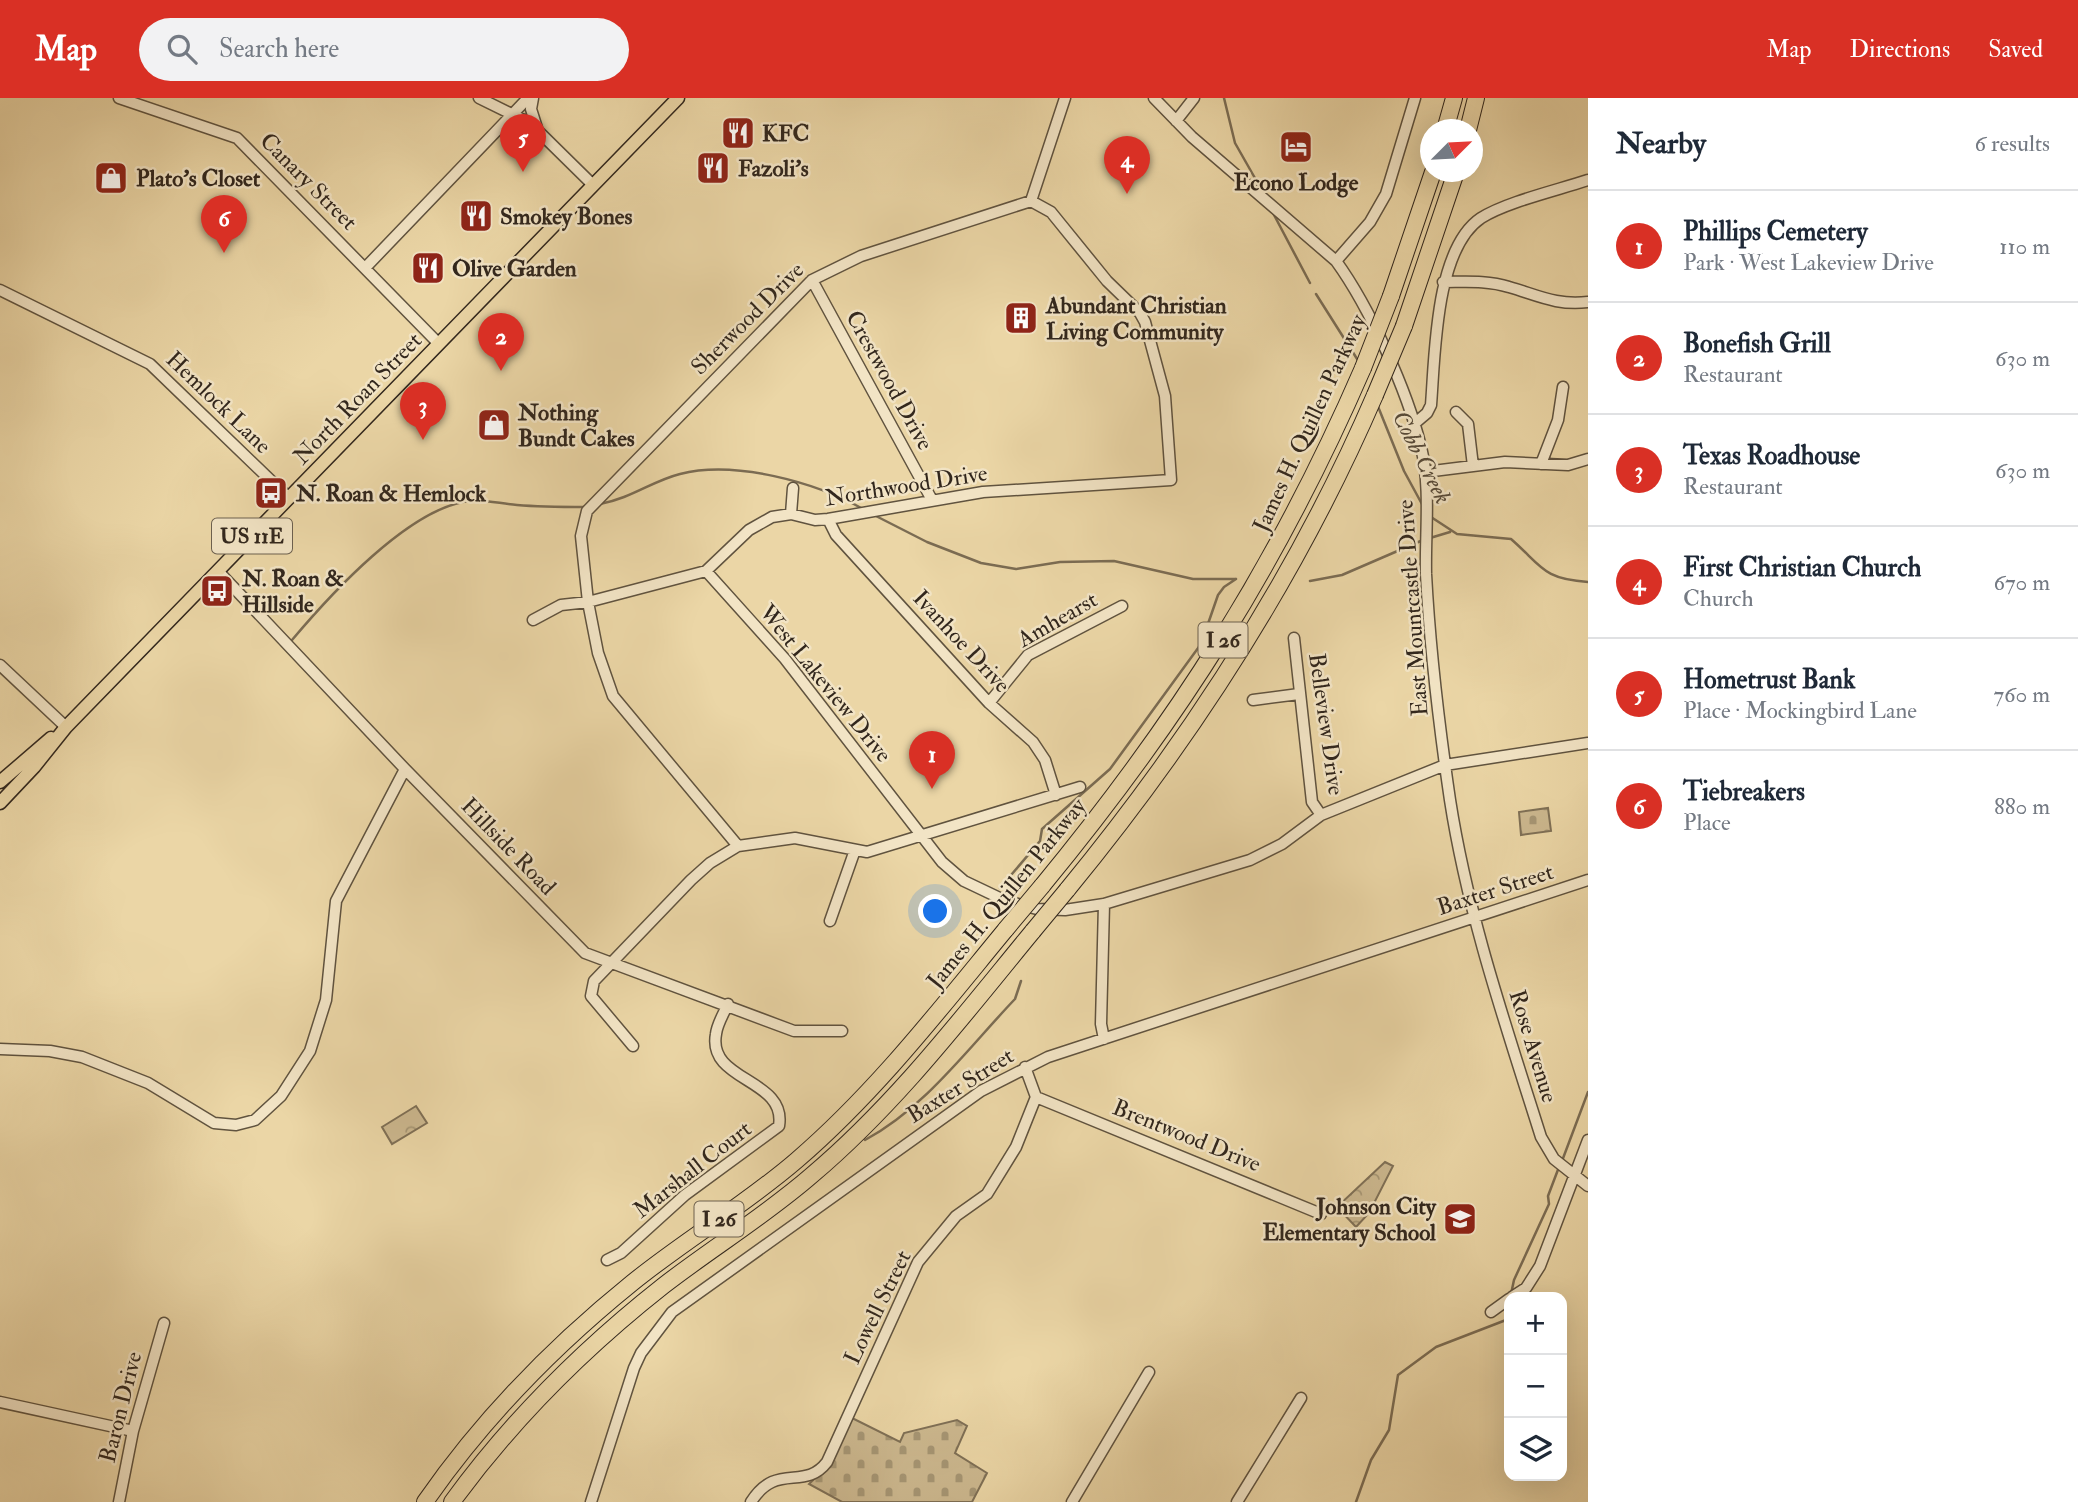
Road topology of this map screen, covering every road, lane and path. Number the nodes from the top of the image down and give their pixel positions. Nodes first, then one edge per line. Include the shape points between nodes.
1 (119, 98) edge
2 (479, 98) edge
3 (531, 98) edge
4 (678, 98) edge
5 (1066, 98) edge
6 (1154, 98) edge
7 (1194, 98) edge
8 (1415, 98) edge
9 (1454, 98) edge
10 (1476, 98) edge
11 (516, 114) junction
12 (1448, 119) edge
13 (1471, 119) edge
14 (1176, 121) junction
15 (538, 131) junction
16 (1588, 180) edge
17 (1430, 182) edge
18 (1453, 182) edge
19 (593, 185) junction
20 (1031, 201) junction
21 (1336, 261) junction
22 (365, 268) junction
23 (811, 280) junction
24 (1443, 282) junction
25 (4, 292) edge
26 (1588, 302) edge
27 (0, 305) edge
28 (439, 344) junction
29 (1563, 387) dead end
30 (1456, 412) dead end
31 (1414, 424) junction
32 (1588, 459) edge
33 (1541, 464) junction
34 (1473, 466) junction
35 (1425, 472) junction
36 (793, 488) dead end
37 (289, 498) junction
38 (932, 500) junction
39 (791, 514) junction
40 (828, 519) junction
41 (218, 571) junction
42 (706, 571) junction
43 (588, 602) junction
44 (1122, 606) dead end
45 (533, 620) dead end
46 (1294, 638) dead end
47 (0, 665) edge
48 (1299, 694) junction
49 (1253, 700) dead end
50 (989, 703) junction
51 (65, 727) junction
52 (1588, 743) edge
53 (1445, 765) junction
54 (405, 769) junction
55 (0, 782) edge
56 (1080, 787) dead end
57 (1056, 795) junction
58 (0, 803) edge
59 (1321, 815) junction
60 (919, 835) junction
61 (738, 846) junction
62 (855, 850) junction
63 (1588, 880) edge
64 (1104, 904) junction
65 (1473, 919) junction
66 (830, 920) dead end
67 (613, 962) junction
68 (728, 1004) junction
69 (842, 1031) dead end
70 (1104, 1039) junction
71 (633, 1046) dead end
72 (0, 1049) edge
73 (1025, 1067) junction
74 (1036, 1097) junction
75 (1588, 1140) edge
76 (1573, 1176) junction
77 (1588, 1186) edge
78 (1321, 1214) dead end
79 (607, 1260) dead end
80 (1518, 1292) edge
81 (1504, 1303) edge
82 (1490, 1312) dead end
83 (164, 1323) dead end
84 (1149, 1372) dead end
85 (1301, 1398) dead end
86 (0, 1402) edge
87 (133, 1432) junction
88 (119, 1502) edge
89 (425, 1502) edge
90 (452, 1502) edge
91 (591, 1502) edge
92 (751, 1502) edge
93 (1072, 1502) edge
94 (1237, 1502) edge

1 - 22 street, Canary Street via 237,138
2 - 11 street
3 - 11 street
3 - 15 street
4 - 19 main road, North Roan Street / US 11E
5 - 20 street
6 - 14 street, East Mountcastle Drive
7 - 14 street
8 - 21 street via 1386,194 1370,222
9 - 12 highway
10 - 13 highway
11 - 15 street
11 - 22 street
14 - 21 street, East Mountcastle Drive
15 - 19 street
16 - 24 street via 1481,218 1472,226
17 - 89 highway, James H. Quillen Parkway / I 26, bridge via 1363,368 1285,532 1216,651 1122,787 914,1040 839,1122 570,1337 500,1408
18 - 90 highway, James H. Quillen Parkway / I 26, bridge via 1404,326 1306,540 1245,646 1176,751 1067,890 875,1117 792,1191 665,1285 587,1351 502,1438
19 - 28 main road, North Roan Street / US 11E
20 - 23 street, Sherwood Drive via 861,256
20 - 38 street, Northwood Drive via 1051,212 1107,281 1140,313 1165,396 1171,480 983,492
21 - 31 street, East Mountcastle Drive via 1364,305
22 - 28 street, Canary Street
23 - 38 street, Crestwood Drive
23 - 43 street, Sherwood Drive via 587,511 581,536
24 - 26 street via 1480,281 1557,303
24 - 31 street via 1431,405
25 - 27 street
25 - 37 street, Hemlock Lane via 150,364
28 - 37 main road, North Roan Street / US 11E
29 - 33 street via 1558,420
30 - 34 street via 1468,424
31 - 35 street, East Mountcastle Drive
32 - 33 street via 1568,465
33 - 34 street
34 - 35 street
35 - 53 street, East Mountcastle Drive via 1430,626
36 - 39 street
37 - 41 main road, North Roan Street / US 11E
38 - 40 street, Northwood Drive
39 - 40 street, Northwood Drive
39 - 42 street, Northwood Drive via 761,522
40 - 50 street, Ivanhoe Drive via 836,535
41 - 51 main road, North Roan Street / US 11E
41 - 54 street, Hillside Road
42 - 43 street
42 - 60 street, West Lakeview Drive via 785,659
43 - 45 street via 561,605
43 - 61 street, Sherwood Drive via 612,695
44 - 50 street, Amhearst via 1028,655
46 - 48 street, Belleview Drive
47 - 51 street
48 - 49 street
48 - 59 street, Belleview Drive via 1312,802
50 - 57 street, Ivanhoe Drive via 1040,750
51 - 55 main road, North Roan Street / US 11E
51 - 58 main road, North Roan Street / US 11E
52 - 53 street
53 - 59 street, West Lakeview Drive
53 - 65 street, East Mountcastle Drive
54 - 67 street, Hillside Road via 585,953
54 - 72 street via 336,901 324,1012 310,1051 281,1096 255,1120 236,1125 214,1123 148,1083 82,1057
56 - 57 street
57 - 60 street
59 - 64 street, West Lakeview Drive via 1282,844 1250,860
60 - 62 street via 867,852
60 - 64 street, West Lakeview Drive via 964,881 1006,901 1065,910
61 - 62 street via 795,838
61 - 67 street via 691,880
62 - 66 street
63 - 65 street, Baxter Street
64 - 70 street
65 - 70 street, Baxter Street
65 - 76 street, Rose Avenue via 1541,1137 1554,1159
67 - 68 street, Hillside Road
67 - 71 street via 594,981 591,996
68 - 69 street, Hillside Road via 794,1031
68 - 79 street, Marshall Court via 715,1035 720,1056 773,1100 779,1126
70 - 73 street, Baxter Street
73 - 74 street
73 - 91 street, Baxter Street via 970,1098 672,1312 634,1368
74 - 78 street, Brentwood Drive
74 - 92 street, Lowell Street via 1016,1147 987,1194 956,1216 918,1262 820,1472 775,1478
75 - 76 street
76 - 77 street, Rose Avenue
76 - 80 street via 1534,1279
81 - 82 street
83 - 87 street, Baron Drive
84 - 93 street
85 - 94 street
86 - 87 street
87 - 88 street, Baron Drive

